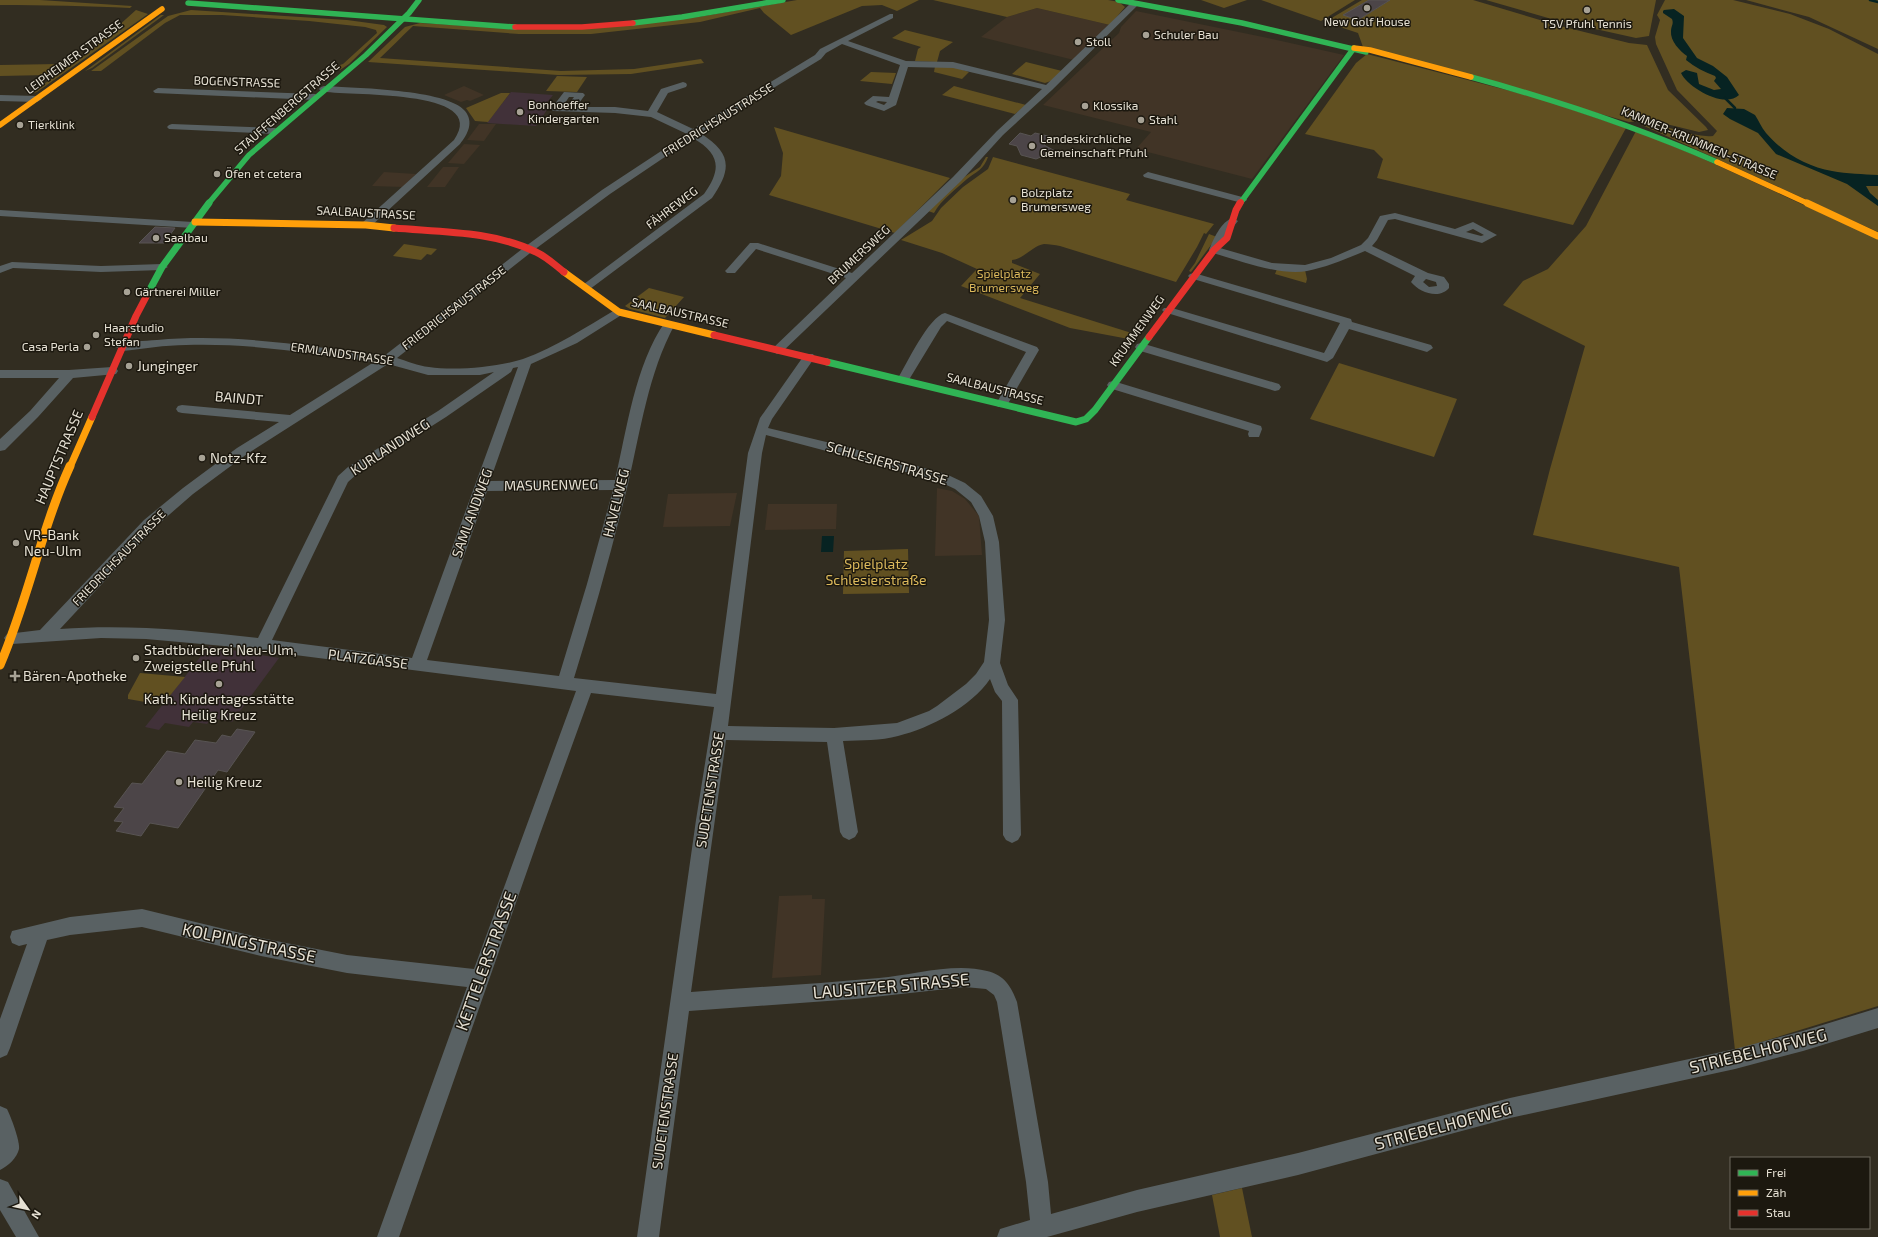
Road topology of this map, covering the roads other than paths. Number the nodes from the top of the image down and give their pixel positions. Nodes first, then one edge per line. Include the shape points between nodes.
1 (418, 0) edge
2 (783, 0) edge
3 (1118, 0) edge
4 (1136, 3) junction
5 (183, 4) edge
6 (152, 5) dead end
7 (162, 9) junction
8 (366, 16) junction
9 (890, 16) dead end
10 (403, 19) junction
11 (843, 42) junction
12 (1354, 48) junction
13 (905, 64) junction
14 (683, 85) dead end
15 (1049, 88) junction
16 (324, 89) junction
17 (158, 91) dead end
18 (315, 97) junction
19 (0, 98) edge
20 (37, 99) junction
21 (893, 100) dead end
22 (570, 109) dead end
23 (651, 114) junction
24 (0, 124) edge
25 (172, 127) dead end
26 (275, 131) junction
27 (694, 133) junction
28 (1148, 175) dead end
29 (1242, 200) junction
30 (1400, 204) dead end
31 (0, 213) edge
32 (1395, 216) junction
33 (1233, 221) joint
34 (194, 224) junction
35 (366, 225) junction
36 (1455, 233) dead end
37 (1878, 236) edge
38 (1365, 247) junction
39 (530, 248) junction
40 (1214, 250) junction
41 (162, 266) junction
42 (0, 270) edge
43 (731, 271) dead end
44 (1194, 276) junction
45 (1425, 276) dead end
46 (854, 277) junction
47 (586, 287) junction
48 (1168, 310) junction
49 (619, 312) junction
50 (669, 324) junction
51 (1345, 324) junction
52 (122, 347) junction
53 (1141, 347) junction
54 (1427, 348) dead end
55 (777, 350) junction
56 (1033, 350) junction
57 (1045, 356) dead end
58 (809, 357) junction
59 (387, 360) junction
60 (526, 362) junction
61 (511, 366) junction
62 (112, 371) junction
63 (0, 374) edge
64 (70, 374) junction
65 (903, 380) junction
66 (1113, 385) junction
67 (1274, 387) dead end
68 (1002, 404) junction
69 (182, 409) dead end
70 (293, 419) junction
71 (1076, 422) joint
72 (761, 430) junction
73 (1254, 434) dead end
74 (0, 447) edge
75 (620, 485) junction
76 (482, 486) junction
77 (45, 635) junction
78 (12, 638) junction
79 (262, 645) junction
80 (992, 663) junction
81 (417, 664) junction
82 (0, 665) edge
83 (565, 683) junction
84 (586, 686) junction
85 (1001, 688) junction
86 (972, 689) junction
87 (723, 701) junction
88 (719, 733) junction
89 (834, 735) junction
90 (849, 832) dead end
91 (1012, 835) dead end
92 (41, 932) junction
93 (19, 937) dead end
94 (480, 979) junction
95 (680, 1002) junction
96 (1878, 1018) edge
97 (0, 1048) edge
98 (0, 1116) edge
99 (0, 1159) edge
100 (0, 1190) edge
101 (1042, 1227) junction
102 (28, 1237) edge
103 (388, 1237) edge
104 (648, 1237) edge
105 (1008, 1237) edge

1 - 8 street via 395,12
1 - 10 street, STAUFFENBERGSTRASSE
2 - 10 street via 669,19 591,28 525,27
3 - 4 street, KAMMER-KRUMMEN-STRASSE
4 - 12 street, KAMMER-KRUMMEN-STRASSE
4 - 15 street, BRUMERSWEG
5 - 7 street
5 - 8 street
6 - 7 street
7 - 20 street, LEIPHEIMER STRASSE
8 - 10 street
9 - 11 street, FRIEDRICHSAUSTRASSE
10 - 16 street, STAUFFENBERGSTRASSE via 366,55
11 - 13 street
11 - 27 street, FRIEDRICHSAUSTRASSE via 836,43 818,57
12 - 29 street, KRUMMENWEG
12 - 37 street, KAMMER-KRUMMEN-STRASSE via 1370,50 1544,97 1633,126
13 - 15 street via 958,67
13 - 21 street
14 - 23 street via 664,91
15 - 46 street, BRUMERSWEG via 1000,133 982,153 978,165 958,179
16 - 18 street, STAUFFENBERGSTRASSE
16 - 35 street via 430,98 458,109 466,126 457,142
17 - 18 street, BOGENSTRASSE
18 - 26 street, STAUFFENBERGSTRASSE
19 - 20 street
20 - 24 street, LEIPHEIMER STRASSE
22 - 23 street, FÄHREWEG
23 - 27 street, FÄHREWEG
25 - 26 street
26 - 34 street, STAUFFENBERGSTRASSE via 242,164
27 - 39 street, FRIEDRICHSAUSTRASSE via 606,192
27 - 47 street, FÄHREWEG via 713,146 722,162 718,186 692,209
28 - 29 street
29 - 33 street, KRUMMENWEG
30 - 32 street
31 - 34 street, SAALBAUSTRASSE
32 - 36 street
32 - 38 street via 1384,218 1372,240
33 - 40 street, KRUMMENWEG via 1220,236
34 - 35 street, SAALBAUSTRASSE
34 - 41 street, HAUPTSTRASSE
35 - 39 street, SAALBAUSTRASSE via 474,235
38 - 40 street via 1340,258 1305,268 1271,266
38 - 45 street
39 - 47 street, SAALBAUSTRASSE
39 - 59 street, FRIEDRICHSAUSTRASSE
40 - 44 street, KRUMMENWEG
41 - 42 street via 101,269 12,265
41 - 52 street, HAUPTSTRASSE
43 - 46 street via 754,245
44 - 48 street, KRUMMENWEG
44 - 51 street via 1347,321
46 - 55 street, BRUMERSWEG
47 - 49 street, SAALBAUSTRASSE
48 - 51 street via 1327,358
48 - 53 street, KRUMMENWEG
49 - 50 street, SAALBAUSTRASSE
49 - 60 street, ERMLANDSTRASSE via 573,340
50 - 55 street, SAALBAUSTRASSE
50 - 75 street, HAVELWEG via 649,373
51 - 54 street
52 - 59 street, ERMLANDSTRASSE via 185,341 239,342
52 - 62 street, HAUPTSTRASSE
53 - 66 street, KRUMMENWEG
53 - 67 street
55 - 58 street, SAALBAUSTRASSE
56 - 57 street
56 - 65 street via 945,316 936,325
56 - 68 street
58 - 65 street, SAALBAUSTRASSE
58 - 72 street, SUDETENSTRASSE via 766,418
59 - 61 street, ERMLANDSTRASSE via 442,372 480,371
59 - 70 street, FRIEDRICHSAUSTRASSE
60 - 61 street, ERMLANDSTRASSE
60 - 76 street, SAMLANDWEG
61 - 79 street, KURLANDWEG via 343,479
62 - 64 street
62 - 78 street, HAUPTSTRASSE via 57,495
63 - 64 street
64 - 74 street
65 - 68 street, SAALBAUSTRASSE
66 - 71 street, KRUMMENWEG via 1095,410 1086,419
66 - 73 street via 1256,429
68 - 71 street, SAALBAUSTRASSE
69 - 70 street, BAINDT
70 - 77 street, FRIEDRICHSAUSTRASSE via 228,461 149,524
72 - 80 street, SCHLESIERSTRASSE via 945,479 960,486 976,499 986,516 992,542 997,620
72 - 87 street, SUDETENSTRASSE via 755,453
75 - 76 street, MASURENWEG
75 - 83 street, HAVELWEG via 600,566
76 - 81 street, SAMLANDWEG
77 - 78 street, PLATZGASSE
77 - 79 street, PLATZGASSE via 137,632
78 - 82 street, HAUPTSTRASSE
79 - 81 street, PLATZGASSE
80 - 85 street
80 - 86 street, SCHLESIERSTRASSE
81 - 83 street, PLATZGASSE
83 - 84 street, PLATZGASSE
84 - 87 street, PLATZGASSE
84 - 94 street, KETTELERSTRASSE
85 - 86 street via 986,685
85 - 91 street via 1010,700
86 - 89 street, SCHLESIERSTRASSE via 935,716 897,730
87 - 88 street, SUDETENSTRASSE
88 - 89 street, SCHLESIERSTRASSE
88 - 95 street, SUDETENSTRASSE
89 - 90 street
92 - 93 street, KOLPINGSTRASSE
92 - 94 street, KOLPINGSTRASSE via 142,918 261,947 347,964
92 - 97 street
94 - 103 street, KETTELERSTRASSE
95 - 101 street, LAUSITZER STRASSE via 825,992 961,978 988,980 998,985 1004,992 1007,1002
95 - 104 street, SUDETENSTRASSE
96 - 101 street, STRIEBELHOFWEG via 1736,1059 1510,1108 1298,1164 1137,1201
98 - 99 street via 9,1148
100 - 102 street
101 - 105 street, STRIEBELHOFWEG

